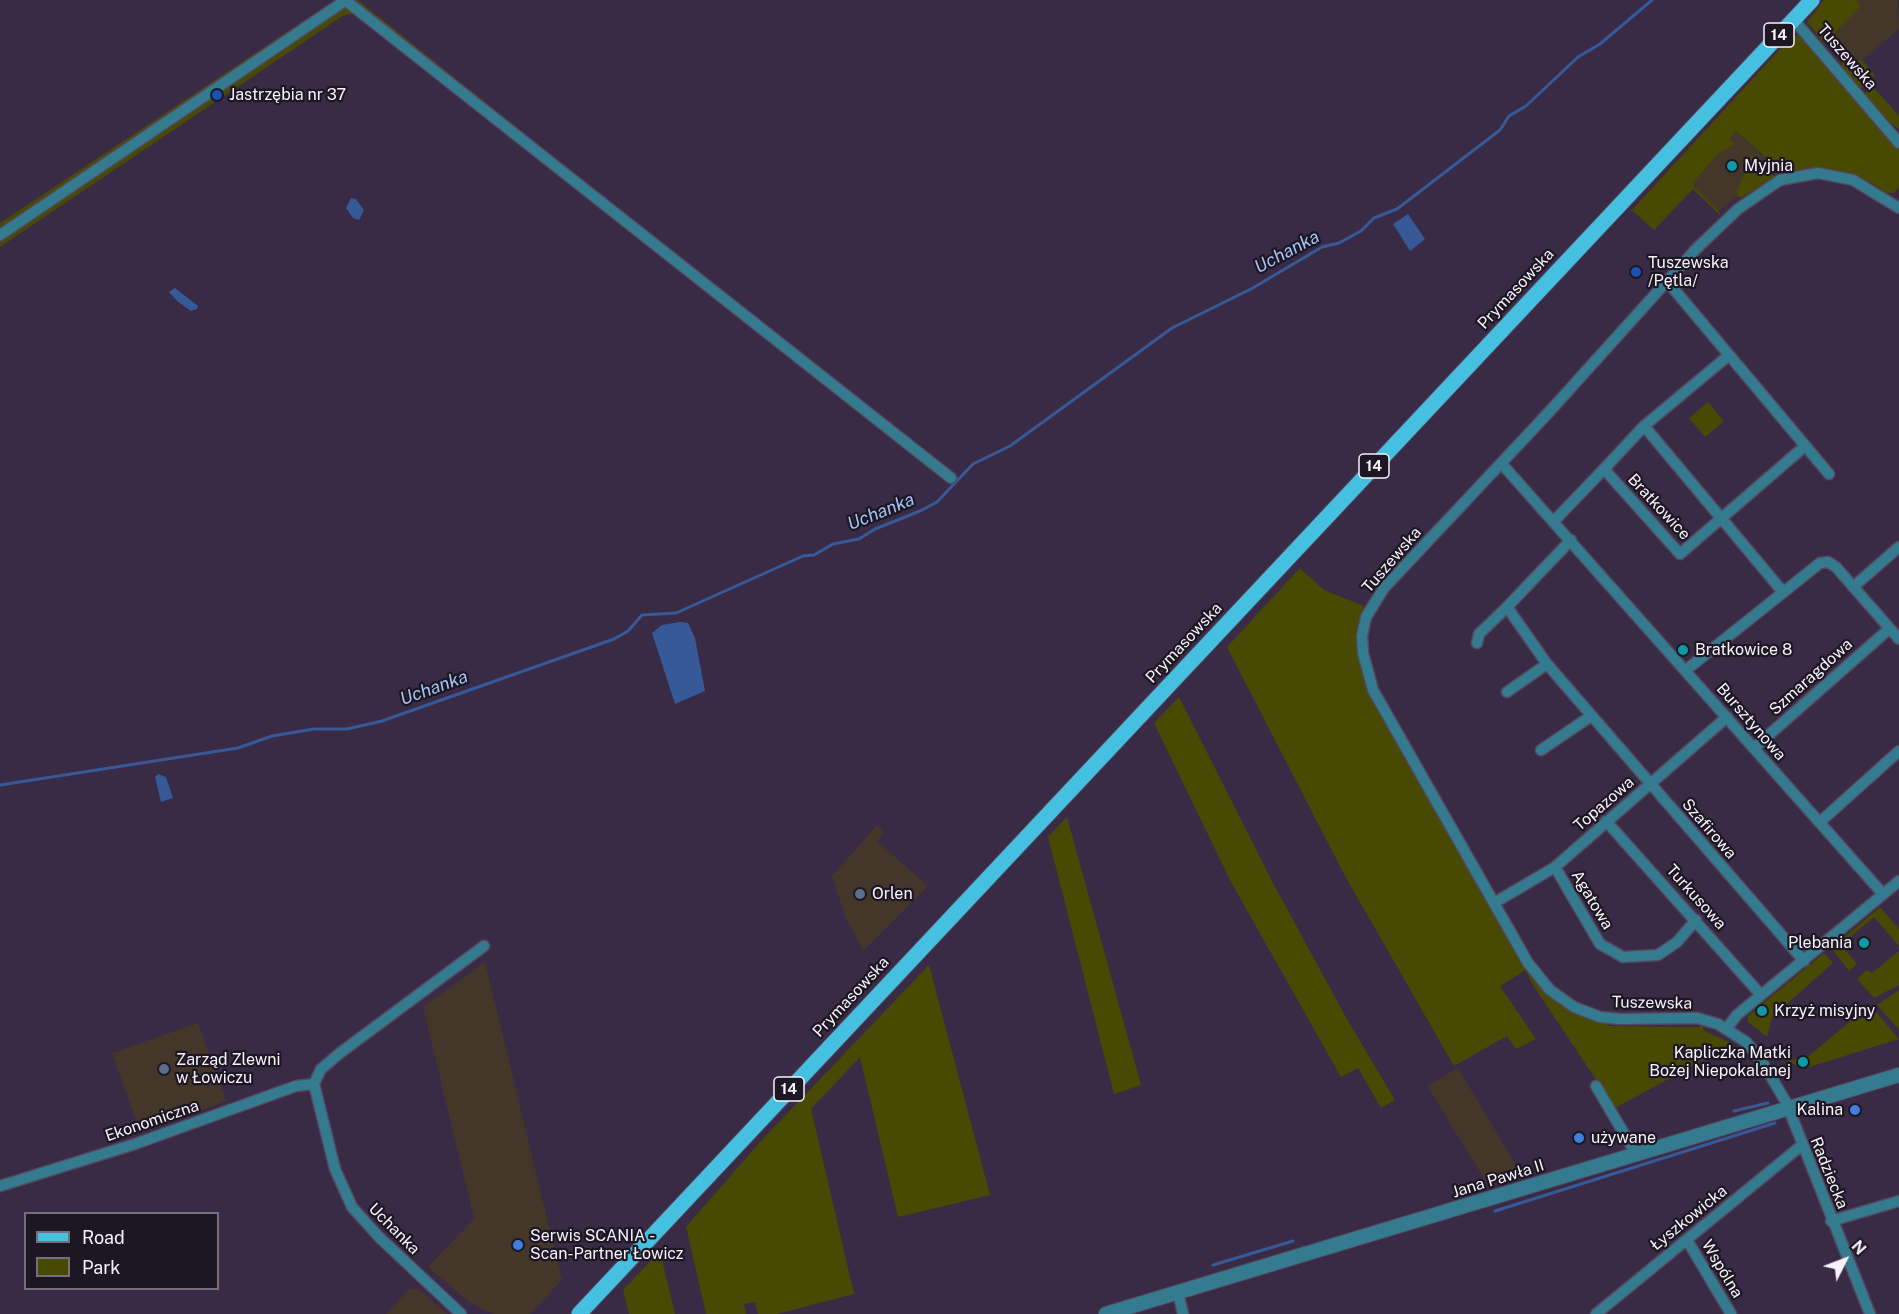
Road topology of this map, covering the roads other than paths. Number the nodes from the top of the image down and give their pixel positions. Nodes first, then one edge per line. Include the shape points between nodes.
1 (346, 0) edge
2 (1812, 0) edge
3 (1794, 19) junction
4 (1899, 143) edge
5 (1897, 204) edge
6 (0, 235) edge
7 (1667, 281) junction
8 (1728, 356) junction
9 (1644, 426) junction
10 (1805, 446) junction
11 (1501, 463) junction
12 (1604, 469) junction
13 (1829, 474) dead end
14 (951, 478) dead end
15 (1556, 518) junction
16 (1721, 518) junction
17 (1571, 540) junction
18 (1899, 547) edge
19 (1852, 587) junction
20 (1783, 592) junction
21 (1507, 607) junction
22 (1889, 629) junction
23 (1899, 639) edge
24 (1477, 643) dead end
25 (1547, 664) junction
26 (1686, 670) junction
27 (1507, 692) dead end
28 (1591, 716) junction
29 (1727, 717) junction
30 (1754, 748) junction
31 (1541, 750) dead end
32 (1899, 751) edge
33 (1650, 784) junction
34 (1606, 821) junction
35 (1820, 822) junction
36 (1554, 867) junction
37 (1899, 881) edge
38 (1883, 894) junction
39 (1494, 903) junction
40 (1696, 920) junction
41 (484, 946) dead end
42 (1804, 961) junction
43 (1761, 995) junction
44 (1727, 1028) junction
45 (1899, 1076) edge
46 (314, 1084) junction
47 (1596, 1086) dead end
48 (1777, 1112) junction
49 (1802, 1145) junction
50 (1636, 1154) junction
51 (0, 1186) edge
52 (1899, 1201) edge
53 (1832, 1221) junction
54 (1687, 1240) junction
55 (1178, 1292) junction
56 (580, 1313) edge
57 (461, 1314) edge
58 (1106, 1314) edge
59 (1183, 1314) edge
60 (1596, 1314) edge
61 (1731, 1314) edge
62 (1870, 1314) edge

1 - 6 street
1 - 14 street
2 - 3 main road, Prymasowska / 14
3 - 4 street, Tuszewska
3 - 56 main road, Prymasowska / 14
5 - 7 street, Tuszewska via 1846,177 1818,173 1787,178 1764,189 1738,209
7 - 8 street
7 - 11 street, Tuszewska
8 - 9 street, Bratkowice
8 - 10 street
9 - 12 street, Bratkowice
9 - 16 street
10 - 13 street
10 - 16 street, Bratkowice
11 - 15 street, Bursztynowa
11 - 39 street, Tuszewska via 1384,588 1366,617 1362,636 1373,690
12 - 15 street, Bratkowice
12 - 16 street, Bratkowice via 1680,554
15 - 17 street, Bursztynowa
16 - 20 street
17 - 21 street
17 - 26 street, Bursztynowa
18 - 19 street
19 - 20 street via 1828,562 1820,563
19 - 22 street
20 - 26 street
21 - 24 street via 1479,634
21 - 25 street, Szafirowa
22 - 23 street
22 - 30 street, Szmaragdowa
25 - 27 street
25 - 28 street, Szafirowa
26 - 29 street, Bursztynowa
28 - 31 street
28 - 33 street, Szafirowa
29 - 30 street, Bursztynowa
29 - 33 street, Topazowa
30 - 35 street, Bursztynowa
32 - 35 street
33 - 34 street, Topazowa
33 - 42 street, Szafirowa
34 - 36 street, Topazowa
34 - 40 street, Turkusowa
35 - 38 street, Bursztynowa
36 - 39 street, Topazowa
36 - 40 street, Agatowa via 1600,944 1623,957 1658,955 1677,942
37 - 38 street
38 - 42 street
39 - 44 street, Tuszewska via 1538,976 1574,1007 1610,1018 1697,1018
40 - 43 street, Turkusowa
41 - 46 street via 339,1053 321,1069
42 - 43 street
43 - 44 street
44 - 48 street, Tuszewska via 1746,1042 1779,1087
45 - 48 street, Jana Pawła II
46 - 51 street, Ekonomiczna via 296,1086 135,1144
46 - 57 street, Uchanka via 335,1169 352,1207
47 - 50 street
48 - 49 street, Radziecka
48 - 50 street, Jana Pawła II
49 - 53 street, Radziecka
49 - 54 street, Łyszkowicka
50 - 55 street, Jana Pawła II
52 - 53 street
53 - 62 street, Radziecka
54 - 60 street, Łyszkowicka
54 - 61 street, Wspólna
55 - 58 street, Jana Pawła II
55 - 59 street

